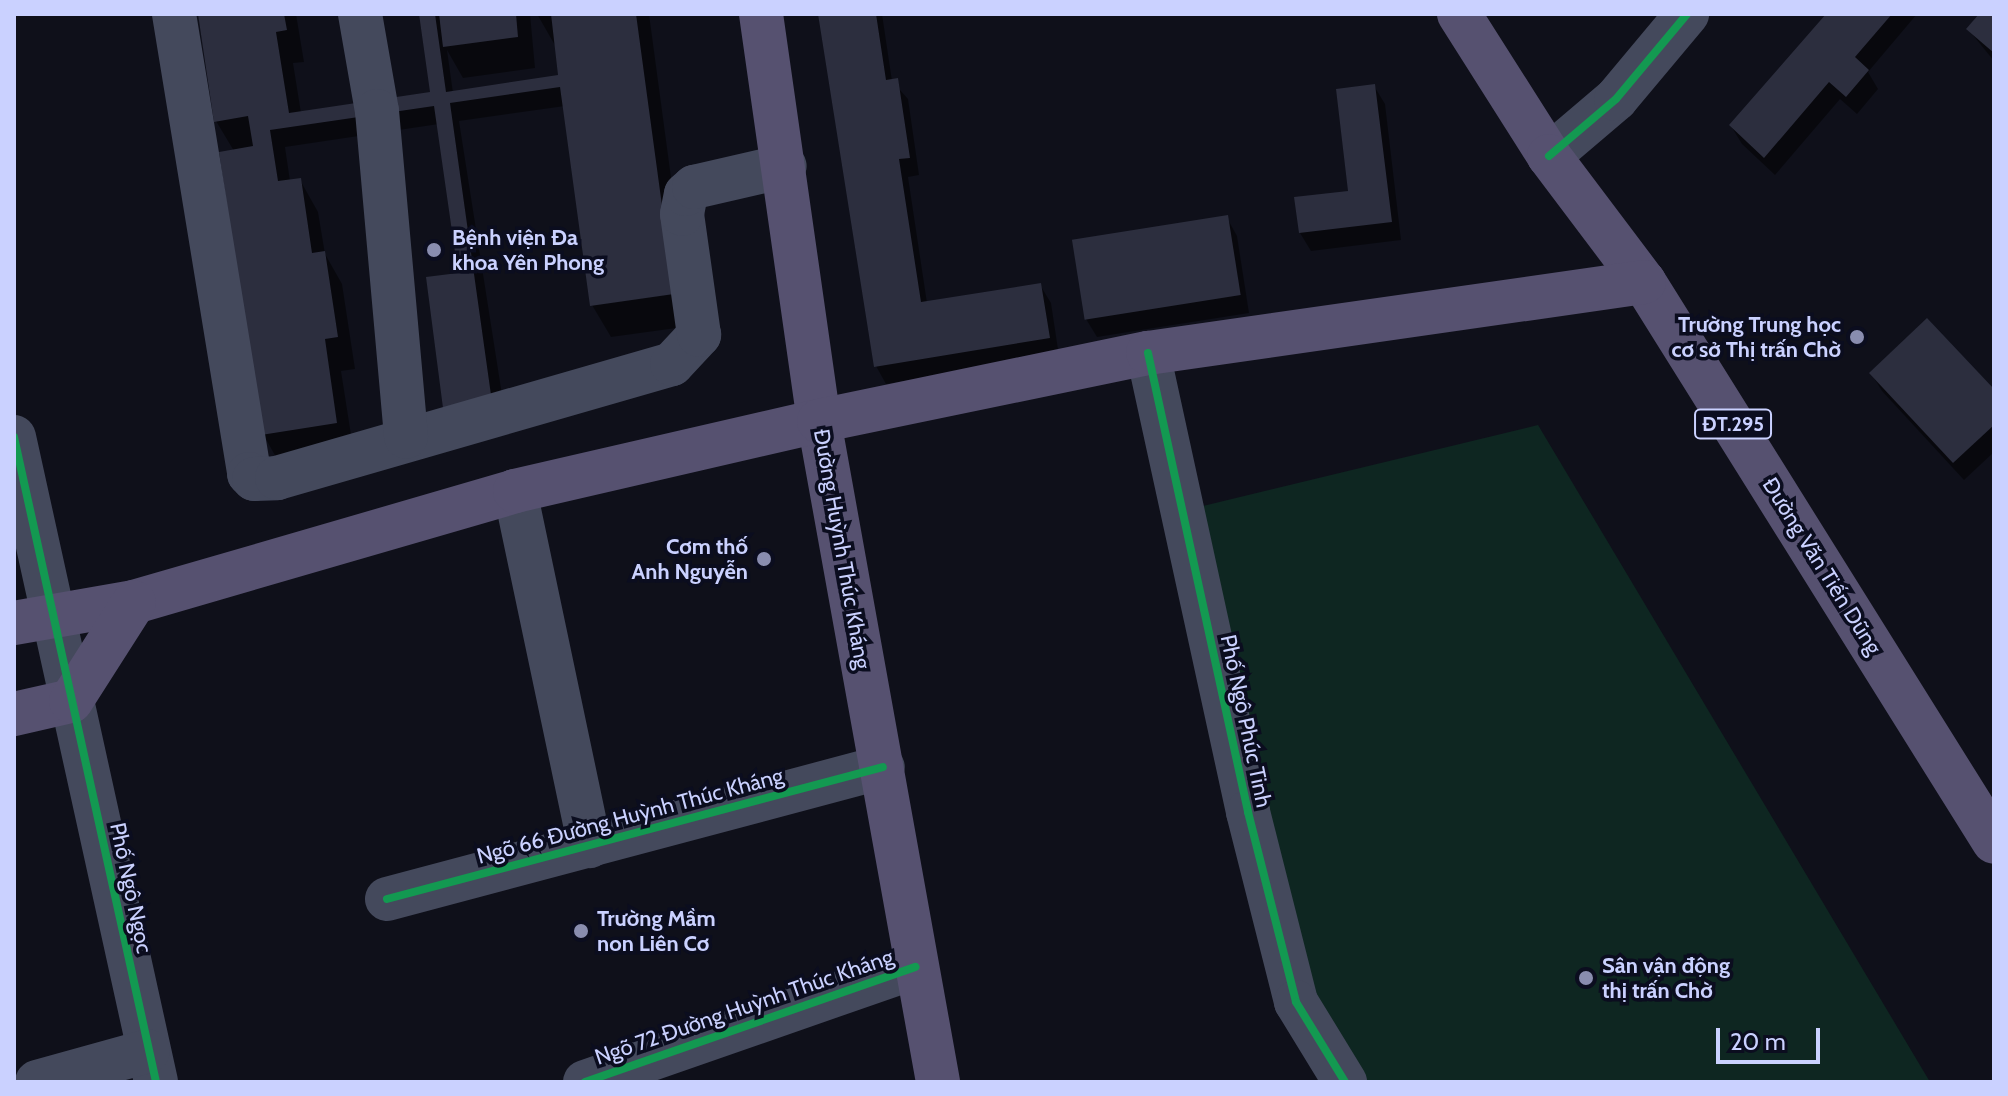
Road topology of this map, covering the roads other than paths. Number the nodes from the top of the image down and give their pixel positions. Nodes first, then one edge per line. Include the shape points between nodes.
1 (174, 14) edge
2 (360, 14) edge
3 (761, 14) edge
4 (1459, 14) edge
5 (1687, 14) edge
6 (1549, 156) junction
7 (785, 166) junction
8 (1644, 282) junction
9 (1148, 353) junction
10 (819, 421) junction
11 (14, 437) edge
12 (406, 437) junction
13 (515, 491) junction
14 (134, 602) junction
15 (57, 614) junction
16 (14, 623) edge
17 (71, 701) junction
18 (14, 714) edge
19 (883, 767) junction
20 (1994, 842) edge
21 (590, 846) junction
22 (387, 899) dead end
23 (916, 967) junction
24 (152, 1066) edge
25 (37, 1082) edge
26 (585, 1082) edge
27 (938, 1082) edge
28 (1345, 1082) edge

1 - 12 street via 249,474 254,479 277,478
2 - 12 street via 377,111
3 - 7 main road, Đường Huỳnh Thúc Kháng
4 - 6 main road, Đường Văn Tiến Dũng / ĐT.295
5 - 6 street via 1616,99
6 - 8 main road, Đường Văn Tiến Dũng / ĐT.295
7 - 10 main road, Đường Huỳnh Thúc Kháng
7 - 12 street via 694,187 686,194 682,214 699,335 680,359
8 - 9 main road
8 - 20 main road, Đường Văn Tiến Dũng / ĐT.295
9 - 10 main road
9 - 28 street, Phố Ngô Phúc Tinh via 1248,812 1296,1002
10 - 13 main road
10 - 19 main road, Đường Huỳnh Thúc Kháng
11 - 15 street, Phố Ngô Ngọc
13 - 14 main road
13 - 21 street
14 - 15 main road
14 - 17 main road
15 - 16 main road
15 - 17 street, Phố Ngô Ngọc
17 - 18 main road
17 - 24 street, Phố Ngô Ngọc
19 - 21 street, Ngõ 66 Đường Huỳnh Thúc Kháng
19 - 23 main road, Đường Huỳnh Thúc Kháng
21 - 22 street, Ngõ 66 Đường Huỳnh Thúc Kháng
23 - 26 street, Ngõ 72 Đường Huỳnh Thúc Kháng
23 - 27 main road, Đường Huỳnh Thúc Kháng
24 - 25 street

